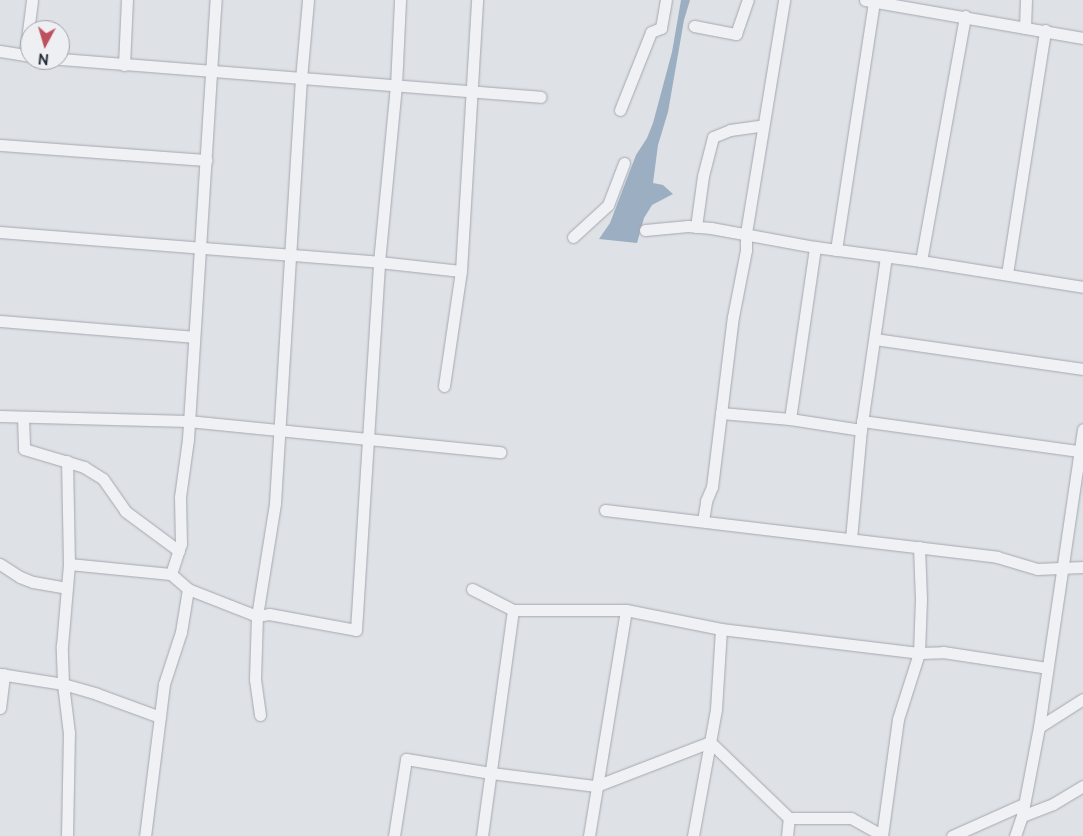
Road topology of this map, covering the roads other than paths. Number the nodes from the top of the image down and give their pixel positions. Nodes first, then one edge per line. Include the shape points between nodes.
1 (32, 0) edge
2 (127, 0) edge
3 (216, 0) edge
4 (308, 0) edge
5 (400, 0) edge
6 (477, 0) edge
7 (666, 0) edge
8 (748, 0) edge
9 (784, 0) edge
10 (1026, 0) edge
11 (870, 1) edge
12 (930, 5) edge
13 (965, 16) junction
14 (31, 20) edge
15 (694, 26) dead end
16 (1025, 28) junction
17 (1044, 30) junction
18 (1083, 38) edge
19 (0, 51) edge
20 (20, 55) edge
21 (70, 59) edge
22 (124, 64) junction
23 (212, 72) junction
24 (301, 79) junction
25 (396, 86) junction
26 (471, 92) junction
27 (541, 97) dead end
28 (620, 110) dead end
29 (759, 126) dead end
30 (0, 145) edge
31 (206, 160) junction
32 (624, 162) dead end
33 (696, 227) junction
34 (645, 230) dead end
35 (0, 232) edge
36 (746, 233) junction
37 (573, 237) dead end
38 (815, 247) junction
39 (201, 249) junction
40 (836, 250) junction
41 (290, 256) junction
42 (886, 257) junction
43 (921, 261) junction
44 (379, 262) junction
45 (461, 271) junction
46 (1007, 274) junction
47 (1083, 287) edge
48 (0, 321) edge
49 (193, 337) junction
50 (875, 339) junction
51 (1083, 369) edge
52 (444, 386) dead end
53 (721, 413) junction
54 (0, 416) edge
55 (23, 417) junction
56 (790, 419) junction
57 (188, 421) junction
58 (861, 425) junction
59 (278, 429) junction
60 (1083, 429) edge
61 (369, 438) junction
62 (500, 452) dead end
63 (1079, 452) junction
64 (67, 461) junction
65 (1080, 470) edge
66 (605, 510) dead end
67 (703, 522) junction
68 (851, 538) junction
69 (919, 547) junction
70 (179, 551) junction
71 (0, 564) edge
72 (69, 564) junction
73 (1083, 567) edge
74 (1063, 569) junction
75 (171, 574) junction
76 (66, 588) junction
77 (188, 589) junction
78 (472, 589) dead end
79 (513, 610) junction
80 (626, 610) junction
81 (257, 616) junction
82 (721, 630) junction
83 (919, 653) junction
84 (1047, 668) junction
85 (2, 674) edge
86 (63, 684) junction
87 (1083, 699) edge
88 (0, 708) edge
89 (260, 715) dead end
90 (160, 718) junction
91 (1039, 727) junction
92 (710, 742) junction
93 (491, 773) junction
94 (596, 786) junction
95 (1083, 786) edge
96 (1023, 810) junction
97 (789, 818) junction
98 (882, 835) edge
99 (67, 836) edge
100 (145, 836) edge
101 (394, 836) edge
102 (482, 836) edge
103 (589, 836) edge
104 (693, 836) edge
105 (787, 836) edge
106 (952, 836) edge
107 (1015, 836) edge

1 - 14 street
2 - 22 street
3 - 23 street
4 - 24 street
5 - 25 street
6 - 26 street
7 - 28 street via 661,28 651,32
8 - 15 street via 736,34
9 - 36 street
10 - 16 street
11 - 12 street
11 - 40 street
12 - 13 street
13 - 16 street
13 - 43 street
16 - 17 street
17 - 18 street
17 - 46 street
19 - 20 street
21 - 22 street
22 - 23 street
23 - 24 street
23 - 31 street
24 - 25 street
24 - 41 street
25 - 26 street
25 - 44 street
26 - 27 street
26 - 45 street
29 - 33 street via 730,130 713,137
30 - 31 street
31 - 39 street
32 - 37 street via 608,205
33 - 34 street
33 - 36 street
35 - 39 street
36 - 38 street
36 - 53 street
38 - 40 street
38 - 56 street
39 - 41 street
39 - 49 street
40 - 42 street
41 - 44 street
41 - 59 street
42 - 43 street
42 - 50 street
43 - 46 street
44 - 45 street
44 - 61 street
45 - 52 street
46 - 47 street
48 - 49 street
49 - 57 street
50 - 51 street
50 - 58 street
53 - 56 street
53 - 67 street via 712,487
54 - 55 street
55 - 57 street
55 - 64 street via 24,449
56 - 58 street
57 - 59 street
57 - 70 street via 180,496
58 - 63 street
58 - 68 street
59 - 61 street
59 - 81 street via 275,503
60 - 63 street
61 - 62 street
61 - 81 street via 356,630 269,614
63 - 65 street
64 - 70 street via 103,479 125,511
64 - 72 street
65 - 74 street
66 - 67 street
67 - 68 street
68 - 69 street
69 - 74 street via 997,557 1037,569
69 - 83 street
70 - 75 street
71 - 76 street via 33,582
72 - 75 street
72 - 76 street
73 - 74 street
74 - 84 street
75 - 77 street
76 - 86 street
77 - 81 street
77 - 90 street via 181,632 164,684
78 - 79 street
79 - 80 street
79 - 93 street
80 - 82 street
80 - 94 street
81 - 89 street via 255,679
82 - 83 street
82 - 92 street via 716,709
83 - 84 street via 943,652
83 - 98 street via 898,719
84 - 91 street
85 - 86 street
85 - 88 street
86 - 90 street
86 - 99 street via 69,733
87 - 91 street
90 - 100 street
91 - 96 street
92 - 94 street
92 - 97 street
92 - 104 street
93 - 94 street
93 - 101 street via 406,759
93 - 102 street
94 - 103 street
95 - 96 street via 1053,804
96 - 106 street
96 - 107 street
97 - 98 street via 851,818
97 - 105 street

